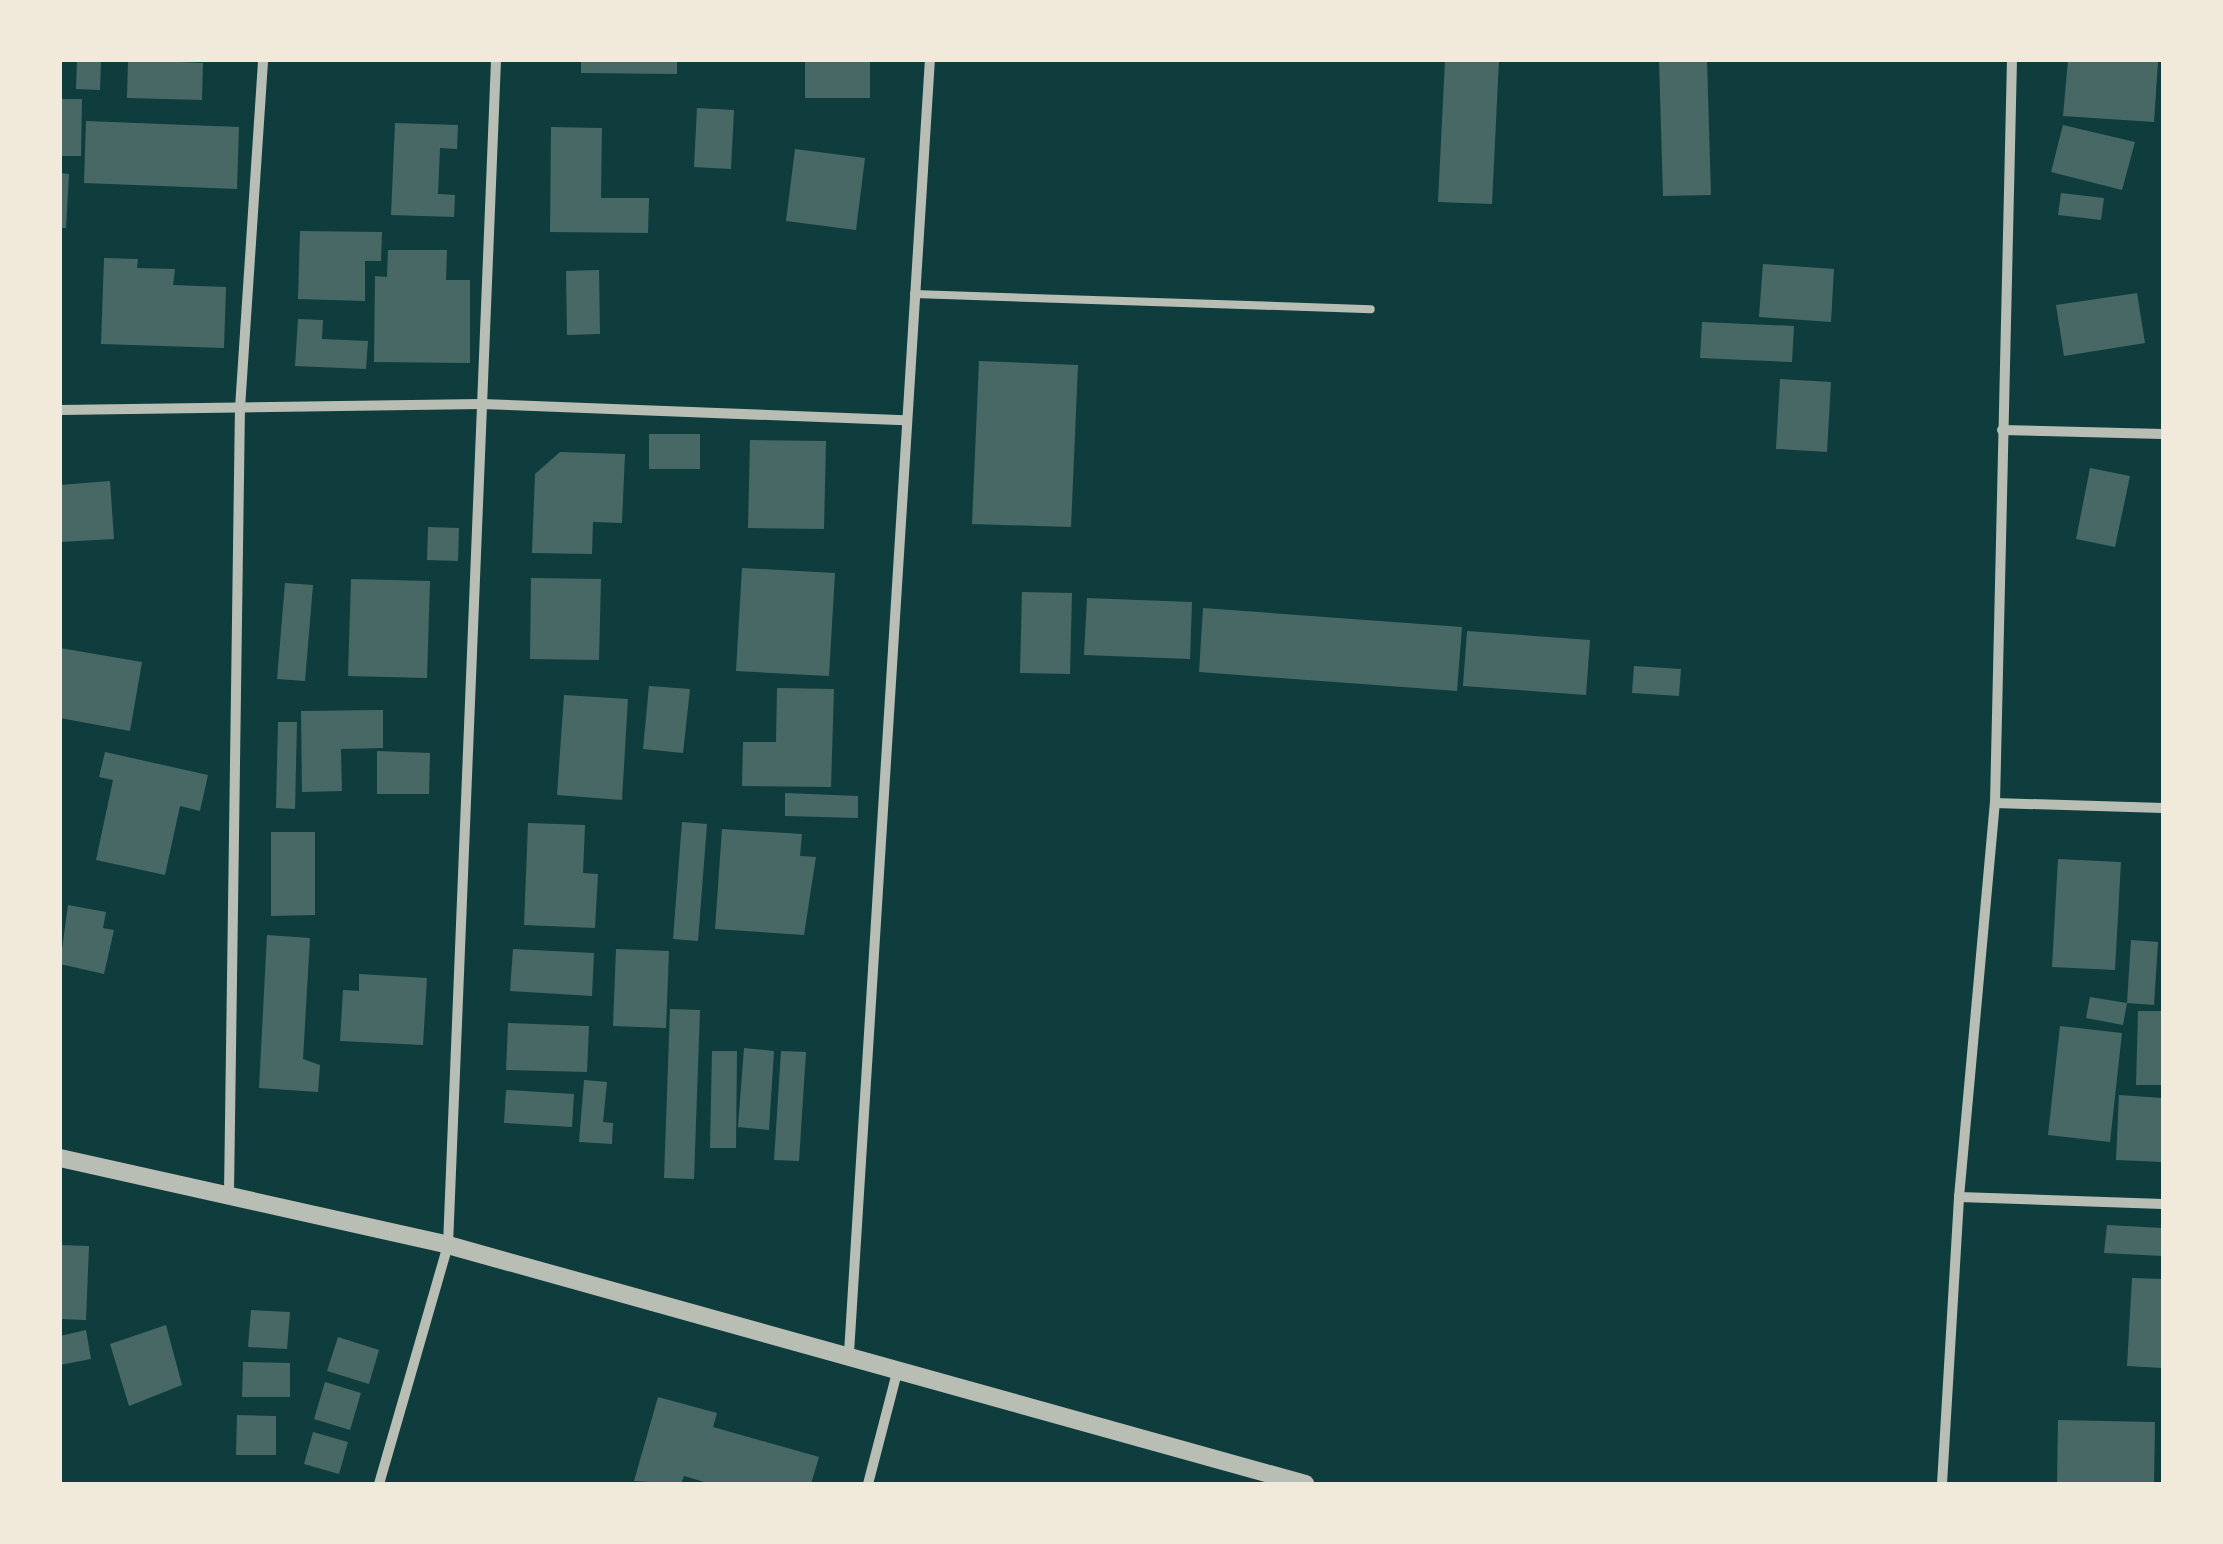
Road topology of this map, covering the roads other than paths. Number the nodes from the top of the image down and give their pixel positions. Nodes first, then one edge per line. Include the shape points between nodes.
1 (264, 60) edge
2 (496, 60) edge
3 (930, 60) edge
4 (2012, 60) edge
5 (914, 294) junction
6 (1371, 310) dead end
7 (481, 404) junction
8 (240, 408) junction
9 (60, 410) edge
10 (905, 420) junction
11 (2002, 430) junction
12 (2163, 434) edge
13 (1996, 803) junction
14 (2163, 808) edge
15 (60, 1158) edge
16 (229, 1193) junction
17 (1960, 1196) junction
18 (2163, 1204) edge
19 (448, 1245) junction
20 (849, 1353) junction
21 (898, 1368) junction
22 (379, 1484) edge
23 (868, 1484) edge
24 (1305, 1484) edge
25 (1942, 1484) edge

1 - 8 street
2 - 7 street
3 - 5 street
4 - 11 street
5 - 6 lane
5 - 10 street
7 - 8 street
7 - 10 street
7 - 19 street
8 - 9 street
8 - 16 street
10 - 20 street
11 - 12 street
11 - 13 street
13 - 14 street
13 - 17 street
15 - 16 street
16 - 19 street
17 - 18 street
17 - 25 street
19 - 20 street
19 - 22 street
20 - 21 street
21 - 23 street
21 - 24 street

